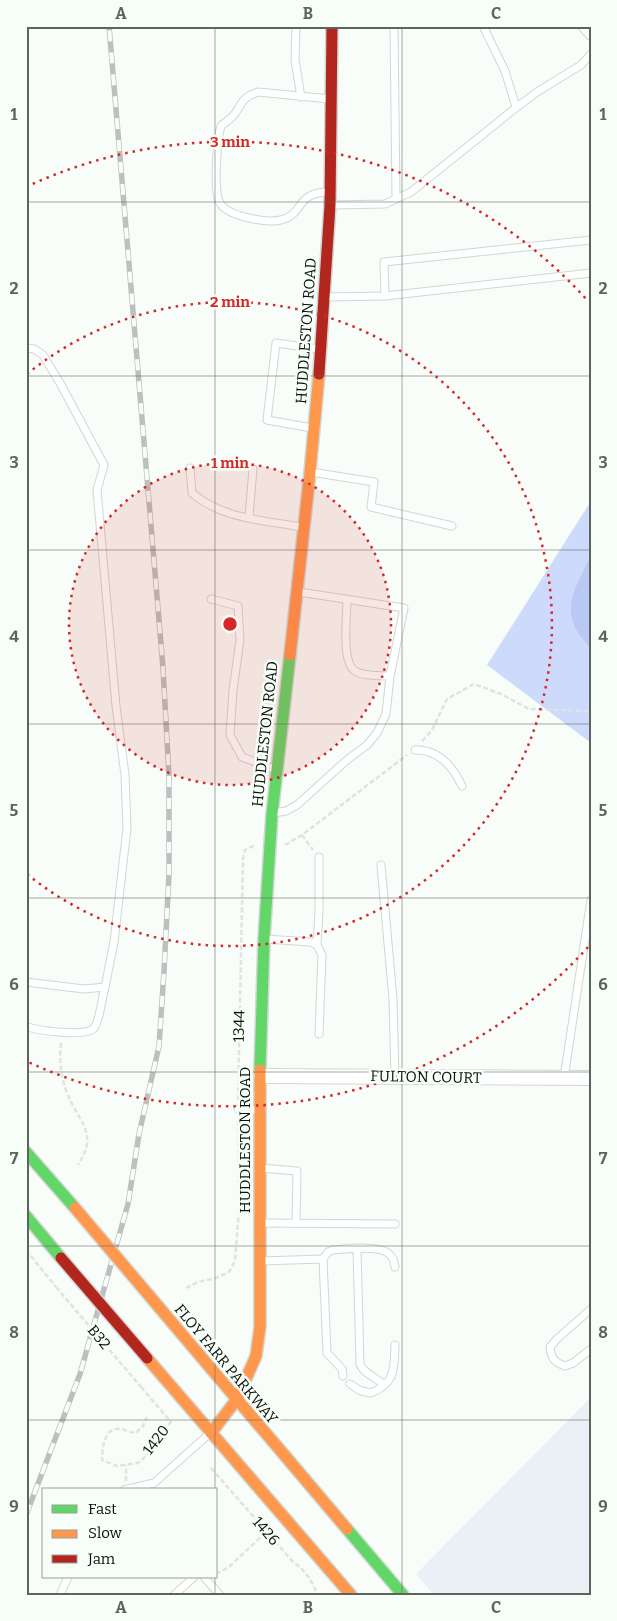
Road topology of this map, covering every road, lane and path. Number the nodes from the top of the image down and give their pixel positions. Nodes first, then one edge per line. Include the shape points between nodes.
1 (296, 26) edge
2 (332, 26) edge
3 (394, 26) edge
4 (483, 26) edge
5 (581, 26) edge
6 (591, 37) edge
7 (591, 54) edge
8 (301, 97) junction
9 (331, 99) junction
10 (516, 107) junction
11 (330, 192) junction
12 (396, 199) junction
13 (330, 205) junction
14 (591, 240) edge
15 (591, 273) edge
16 (385, 296) junction
17 (325, 297) junction
18 (26, 348) edge
19 (321, 349) junction
20 (314, 428) junction
21 (190, 468) dead end
22 (253, 469) dead end
23 (310, 472) junction
24 (249, 517) junction
25 (452, 526) dead end
26 (304, 527) junction
27 (296, 592) junction
28 (211, 599) dead end
29 (348, 600) junction
30 (390, 676) junction
31 (415, 750) dead end
32 (276, 770) junction
33 (462, 786) dead end
34 (272, 814) junction
35 (302, 835) dead end
36 (270, 844) junction
37 (319, 857) joint
38 (381, 865) dead end
39 (591, 900) edge
40 (264, 939) junction
41 (317, 945) junction
42 (26, 982) edge
43 (105, 987) junction
44 (26, 1026) edge
45 (63, 1031) junction
46 (319, 1034) dead end
47 (261, 1076) junction
48 (395, 1076) junction
49 (564, 1078) junction
50 (591, 1078) edge
51 (238, 1109) junction
52 (260, 1110) junction
53 (26, 1152) edge
54 (78, 1165) dead end
55 (260, 1168) junction
56 (26, 1216) edge
57 (259, 1223) junction
58 (296, 1223) junction
59 (395, 1224) dead end
60 (356, 1249) junction
61 (26, 1250) edge
62 (323, 1259) junction
63 (261, 1261) junction
64 (395, 1267) dead end
65 (186, 1288) dead end
66 (591, 1309) edge
67 (395, 1345) dead end
68 (591, 1349) edge
69 (345, 1372) dead end
70 (353, 1381) dead end
71 (384, 1386) junction
72 (237, 1399) junction
73 (146, 1417) dead end
74 (171, 1422) joint
75 (211, 1433) junction
76 (126, 1465) junction
77 (211, 1468) dead end
78 (126, 1488) edge
79 (131, 1488) edge
80 (266, 1532) junction
81 (218, 1573) edge
82 (68, 1578) edge
83 (193, 1578) edge
84 (205, 1578) edge
85 (60, 1595) edge
86 (174, 1595) edge
87 (220, 1595) edge
88 (318, 1595) edge
89 (351, 1595) edge
90 (403, 1595) edge

1 - 8 lane via 295,60
2 - 9 street, HUDDLESTON ROAD
3 - 12 lane
4 - 10 lane via 505,71
5 - 6 lane
7 - 10 lane via 581,66
8 - 9 lane
8 - 11 lane via 258,92 241,102 233,116 221,126 217,170 219,201 225,209 240,216 281,220 289,217 312,194
9 - 11 street, HUDDLESTON ROAD
10 - 12 lane via 411,192
11 - 13 street, HUDDLESTON ROAD
12 - 13 lane via 385,204
13 - 17 street, HUDDLESTON ROAD
14 - 16 lane via 384,262
15 - 16 lane
16 - 17 lane
17 - 19 street, HUDDLESTON ROAD
18 - 43 lane via 34,348 43,355 104,465 97,490 125,775 127,828 114,942
19 - 20 street, HUDDLESTON ROAD
19 - 20 lane via 276,343 266,420
20 - 23 street, HUDDLESTON ROAD
21 - 24 lane via 192,493 204,504 229,514
22 - 24 lane
23 - 25 lane via 374,482 371,507
23 - 26 street, HUDDLESTON ROAD
24 - 26 lane
26 - 27 street, HUDDLESTON ROAD
27 - 29 lane
27 - 32 street, HUDDLESTON ROAD
28 - 32 lane via 238,606 240,640 230,735 242,757
29 - 30 lane via 346,651 351,667 360,674
29 - 30 lane via 404,608
30 - 34 lane via 386,714 367,745 297,805
31 - 33 lane via 438,755 454,770
32 - 34 street, HUDDLESTON ROAD
34 - 36 street, HUDDLESTON ROAD
35 - 37 path
36 - 40 street, HUDDLESTON ROAD
36 - 51 path, 1344 via 252,845 242,858
37 - 41 lane
38 - 48 lane via 393,999
39 - 49 lane
40 - 41 lane
40 - 47 street, HUDDLESTON ROAD
41 - 46 lane via 322,955
42 - 43 lane via 84,989
43 - 45 lane via 95,1027 83,1033
44 - 45 lane
45 - 54 path via 61,1069 67,1093 84,1123 88,1139 86,1153
47 - 48 street, FULTON COURT
47 - 52 street, HUDDLESTON ROAD
48 - 49 street, FULTON COURT
49 - 50 street, FULTON COURT
51 - 52 lane
51 - 65 path, 1344 via 239,1210 235,1261 229,1272
52 - 55 street, HUDDLESTON ROAD
53 - 72 street, FLOY FARR PARKWAY, bridge
55 - 57 street, HUDDLESTON ROAD
55 - 58 lane via 297,1171
56 - 75 street, bridge
57 - 58 lane
57 - 63 street, HUDDLESTON ROAD
58 - 59 lane
60 - 62 lane via 333,1250
60 - 64 lane via 387,1252 394,1259
60 - 71 lane via 360,1364
61 - 74 path, B32, bridge
62 - 63 lane
62 - 69 lane via 327,1353
63 - 72 street, HUDDLESTON ROAD via 259,1340 256,1356
66 - 68 lane via 550,1347 556,1363 565,1366
67 - 71 lane via 393,1374
70 - 71 lane via 361,1391 371,1393
72 - 75 street, HUDDLESTON ROAD
72 - 90 street, FLOY FARR PARKWAY
73 - 76 path, 1420 via 136,1433 117,1428 110,1431 104,1441 102,1460 117,1466
74 - 76 path, 1420 via 155,1448 138,1463
75 - 79 lane via 154,1483
75 - 89 street
76 - 78 path
77 - 80 path, 1426
80 - 81 path via 229,1567
80 - 88 path, 1426 via 309,1576
82 - 85 lane
83 - 86 lane
84 - 87 lane

